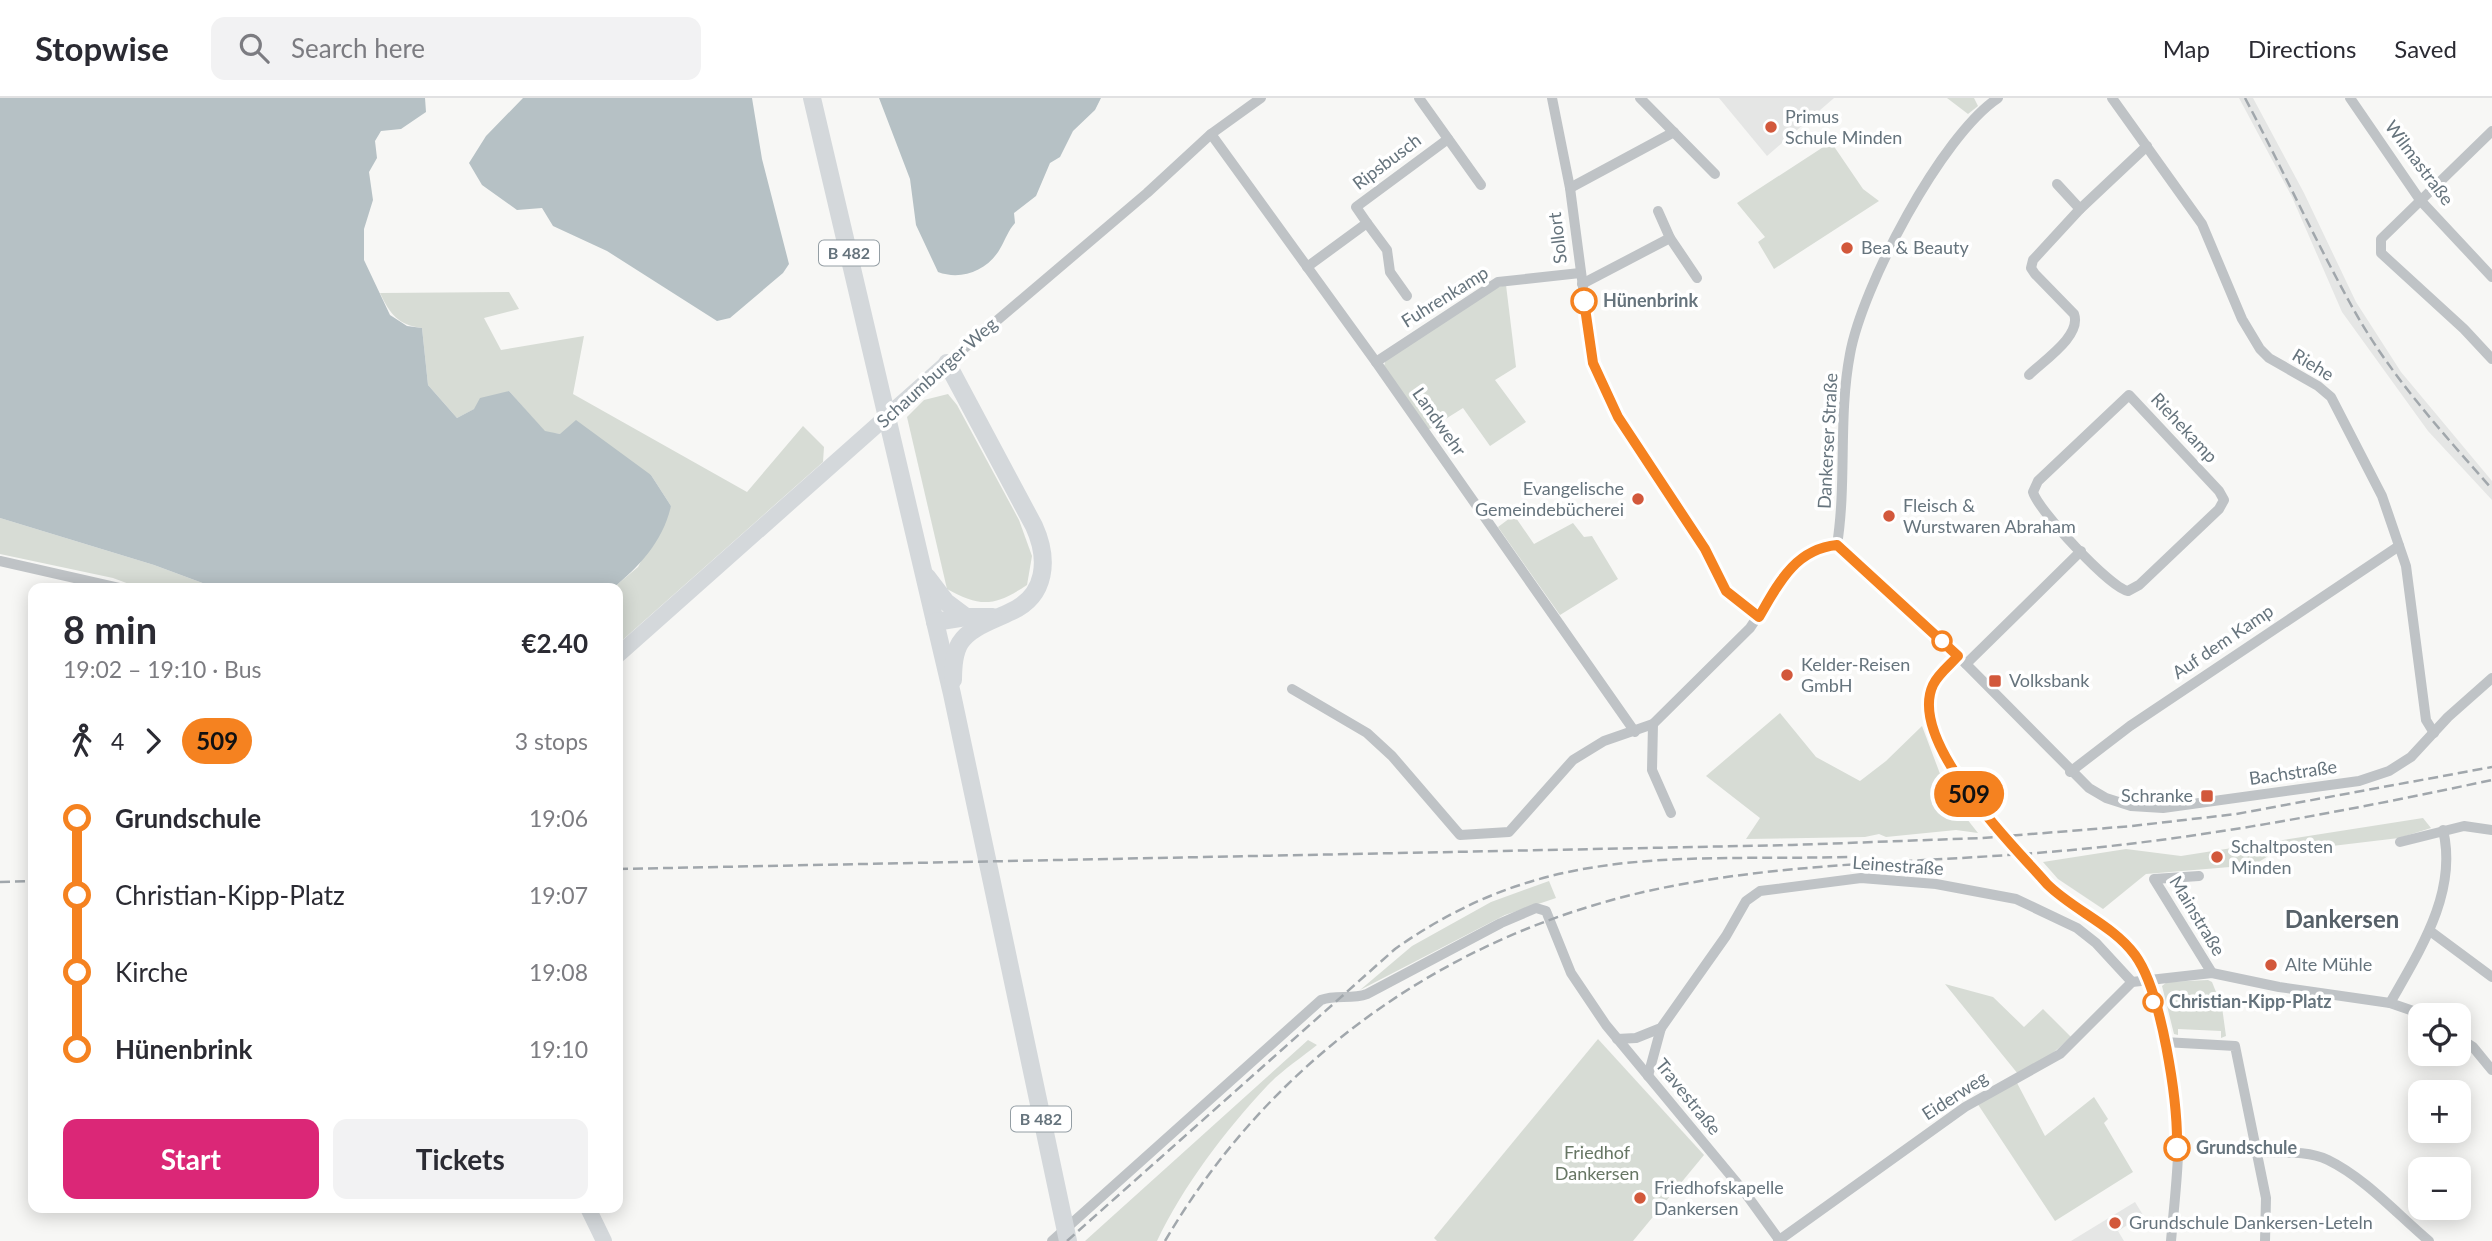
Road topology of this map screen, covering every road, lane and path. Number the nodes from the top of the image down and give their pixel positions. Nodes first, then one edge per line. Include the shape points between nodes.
1 (812, 98) edge
2 (1261, 98) edge
3 (1419, 98) edge
4 (1552, 98) edge
5 (1640, 98) edge
6 (2112, 98) edge
7 (2350, 98) edge
8 (1990, 100) edge
9 (2492, 131) edge
10 (1674, 132) junction
11 (1211, 134) junction
12 (1448, 139) junction
13 (2147, 146) junction
14 (1715, 174) dead end
15 (2057, 184) dead end
16 (1481, 185) dead end
17 (1570, 188) junction
18 (2420, 200) junction
19 (2080, 209) junction
20 (1658, 211) dead end
21 (1367, 223) junction
22 (1670, 238) junction
23 (1307, 267) junction
24 (2492, 277) edge
25 (1697, 278) dead end
26 (1581, 279) junction
27 (1407, 296) dead end
28 (2492, 359) edge
29 (1376, 362) junction
30 (947, 363) junction
31 (2029, 375) dead end
32 (1837, 545) junction
33 (2399, 546) junction
34 (2081, 551) junction
35 (0, 561) edge
36 (923, 571) junction
37 (97, 583) edge
38 (1759, 617) junction
39 (972, 622) junction
40 (937, 630) junction
41 (623, 651) edge
42 (1962, 660) junction
43 (2492, 678) edge
44 (1292, 689) dead end
45 (952, 694) junction
46 (1653, 724) junction
47 (1635, 732) junction
48 (2434, 733) junction
49 (2070, 772) junction
50 (1671, 813) dead end
51 (2443, 830) junction
52 (2492, 830) edge
53 (2400, 842) dead end
54 (2199, 876) dead end
55 (2430, 932) junction
56 (2211, 973) junction
57 (2492, 976) edge
58 (2146, 978) junction
59 (2132, 982) junction
60 (2390, 1003) junction
61 (2408, 1009) edge
62 (1661, 1028) junction
63 (1617, 1039) junction
64 (2164, 1042) junction
65 (2471, 1046) edge
66 (2492, 1070) edge
67 (1648, 1076) junction
68 (2258, 1152) junction
69 (590, 1213) edge
70 (604, 1241) edge
71 (1052, 1241) edge
72 (1068, 1241) edge
73 (1779, 1241) edge
74 (2171, 1241) edge
75 (2265, 1241) edge
76 (2428, 1241) edge

1 - 36 main road, B 482
2 - 11 street, Schaumburger Weg
3 - 12 street
4 - 17 street, Sollort
5 - 10 street
6 - 13 street, Riehe
7 - 18 street, Wilmastraße
8 - 32 street, Dankerser Straße via 1953,144 1910,212 1864,308 1850,354
9 - 18 street
10 - 14 street
10 - 17 street
11 - 23 street, Landwehr
11 - 30 street, Schaumburger Weg
12 - 16 street
12 - 21 street, Ripsbusch via 1356,207
13 - 19 street
13 - 33 street, Riehe via 2203,224 2242,320 2260,349 2331,397 2382,496
15 - 19 street
17 - 26 street, Sollort
18 - 24 street, Wilmastraße
18 - 28 street via 2381,239 2381,253
19 - 31 street via 2033,260 2031,268 2074,314 2076,326
20 - 22 street
21 - 23 street
21 - 27 street via 1387,250 1390,272
22 - 25 street
22 - 26 street
23 - 29 street, Landwehr
26 - 29 street, Fuhrenkamp via 1498,282
26 - 38 street, Sollort via 1593,363 1618,417 1705,549 1726,591
29 - 47 street, Landwehr
30 - 39 main road via 1042,543 1044,570 1026,603 1000,616
30 - 41 street, Schaumburger Weg
32 - 38 street via 1825,546 1793,563
32 - 42 street
33 - 48 street, Riehe via 2406,566 2426,720
33 - 49 street, Auf dem Kamp via 2130,726
34 - 34 street, Riehekamp via 2117,587 2128,591 2222,505 2219,491 2129,395 2034,486 2037,502
34 - 42 street
35 - 37 street
36 - 39 main road via 946,602
36 - 40 main road, B 482
38 - 46 street
39 - 40 main road
39 - 45 main road via 957,650
40 - 45 main road, B 482
42 - 49 street
42 - 58 street via 1936,680 1930,696 1947,762 2047,884 2126,947
43 - 48 street, Bachstraße
44 - 47 street via 1367,733 1460,835 1509,832 1573,760 1604,741
45 - 72 main road, B 482
46 - 47 street
46 - 50 street via 1652,771
48 - 49 street, Bachstraße via 2411,757 2368,779 2162,808 2106,798
51 - 52 street via 2464,826
51 - 53 street
51 - 55 street via 2447,871
54 - 56 street, Mainstraße via 2154,879
55 - 57 street
55 - 60 street
56 - 58 street, Eiderweg
56 - 60 street, Eiderweg
58 - 59 street, Eiderweg
58 - 64 street
59 - 62 street, Leinestraße via 2077,928 2016,900 1936,884 1861,878 1753,895
59 - 73 street, Eiderweg via 2060,1054 1965,1107
60 - 61 street, Eiderweg
62 - 63 street via 1636,1038
62 - 67 street, Leinestraße
63 - 67 street, Travestraße
63 - 71 street, Travestraße via 1571,973 1546,911 1536,908 1367,995 1321,1000
64 - 68 street via 2235,1046
64 - 74 street via 2177,1110
65 - 66 street
67 - 73 street, Travestraße
68 - 75 street via 2266,1198
68 - 76 street via 2327,1159
69 - 70 street

